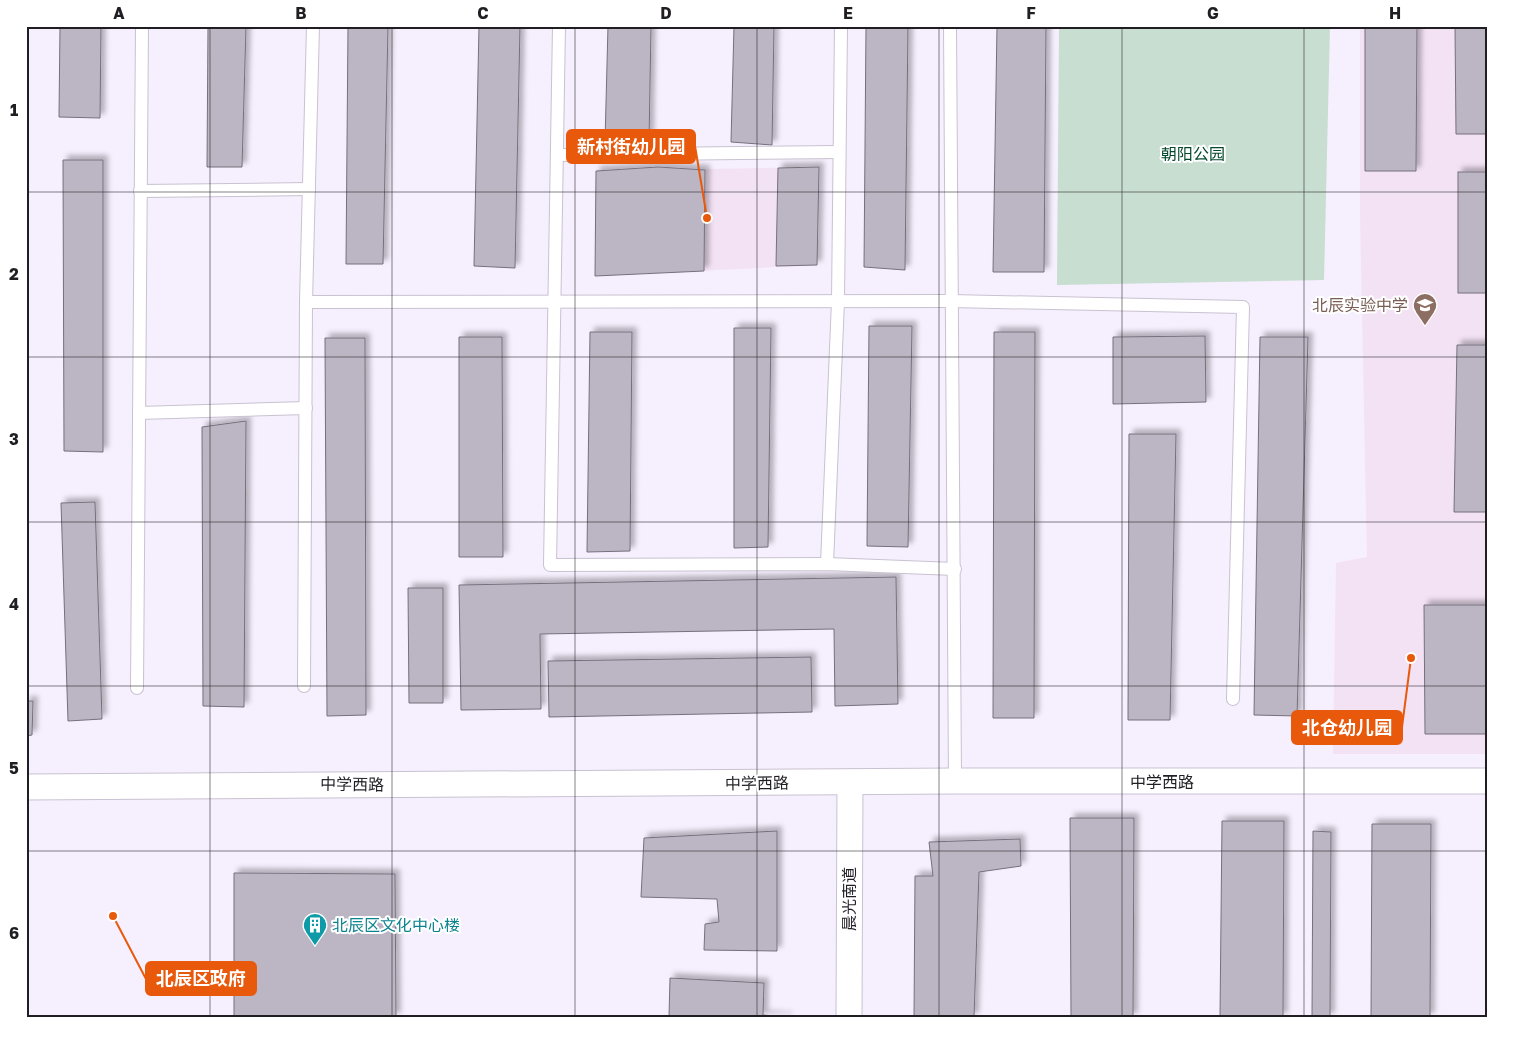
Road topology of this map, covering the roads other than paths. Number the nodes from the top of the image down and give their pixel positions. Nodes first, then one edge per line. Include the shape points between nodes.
1 (142, 26) edge
2 (313, 26) edge
3 (559, 26) edge
4 (841, 26) edge
5 (950, 26) edge
6 (839, 152) junction
7 (558, 155) junction
8 (309, 189) junction
9 (140, 191) junction
10 (555, 301) junction
11 (838, 301) junction
12 (950, 301) junction
13 (306, 302) junction
14 (306, 408) junction
15 (139, 413) junction
16 (827, 564) junction
17 (955, 569) junction
18 (304, 686) dead end
19 (137, 688) dead end
20 (1232, 699) dead end
21 (955, 781) junction
22 (1488, 781) edge
23 (850, 782) junction
24 (26, 787) edge
25 (849, 1017) edge

1 - 9 lane
2 - 8 lane
3 - 7 lane
4 - 6 lane
5 - 12 lane
6 - 7 lane
6 - 11 lane
7 - 10 lane
8 - 9 lane
8 - 13 lane
9 - 15 lane
10 - 11 lane
10 - 13 lane
10 - 16 lane via 550,565
11 - 12 lane
11 - 16 lane
12 - 17 lane
12 - 20 lane via 1243,307
13 - 14 lane
14 - 15 lane
14 - 18 lane
15 - 19 lane
16 - 17 lane
17 - 21 lane
21 - 22 street, 中学西路
21 - 23 street, 中学西路
23 - 24 street, 中学西路
23 - 25 street, 晨光南道

